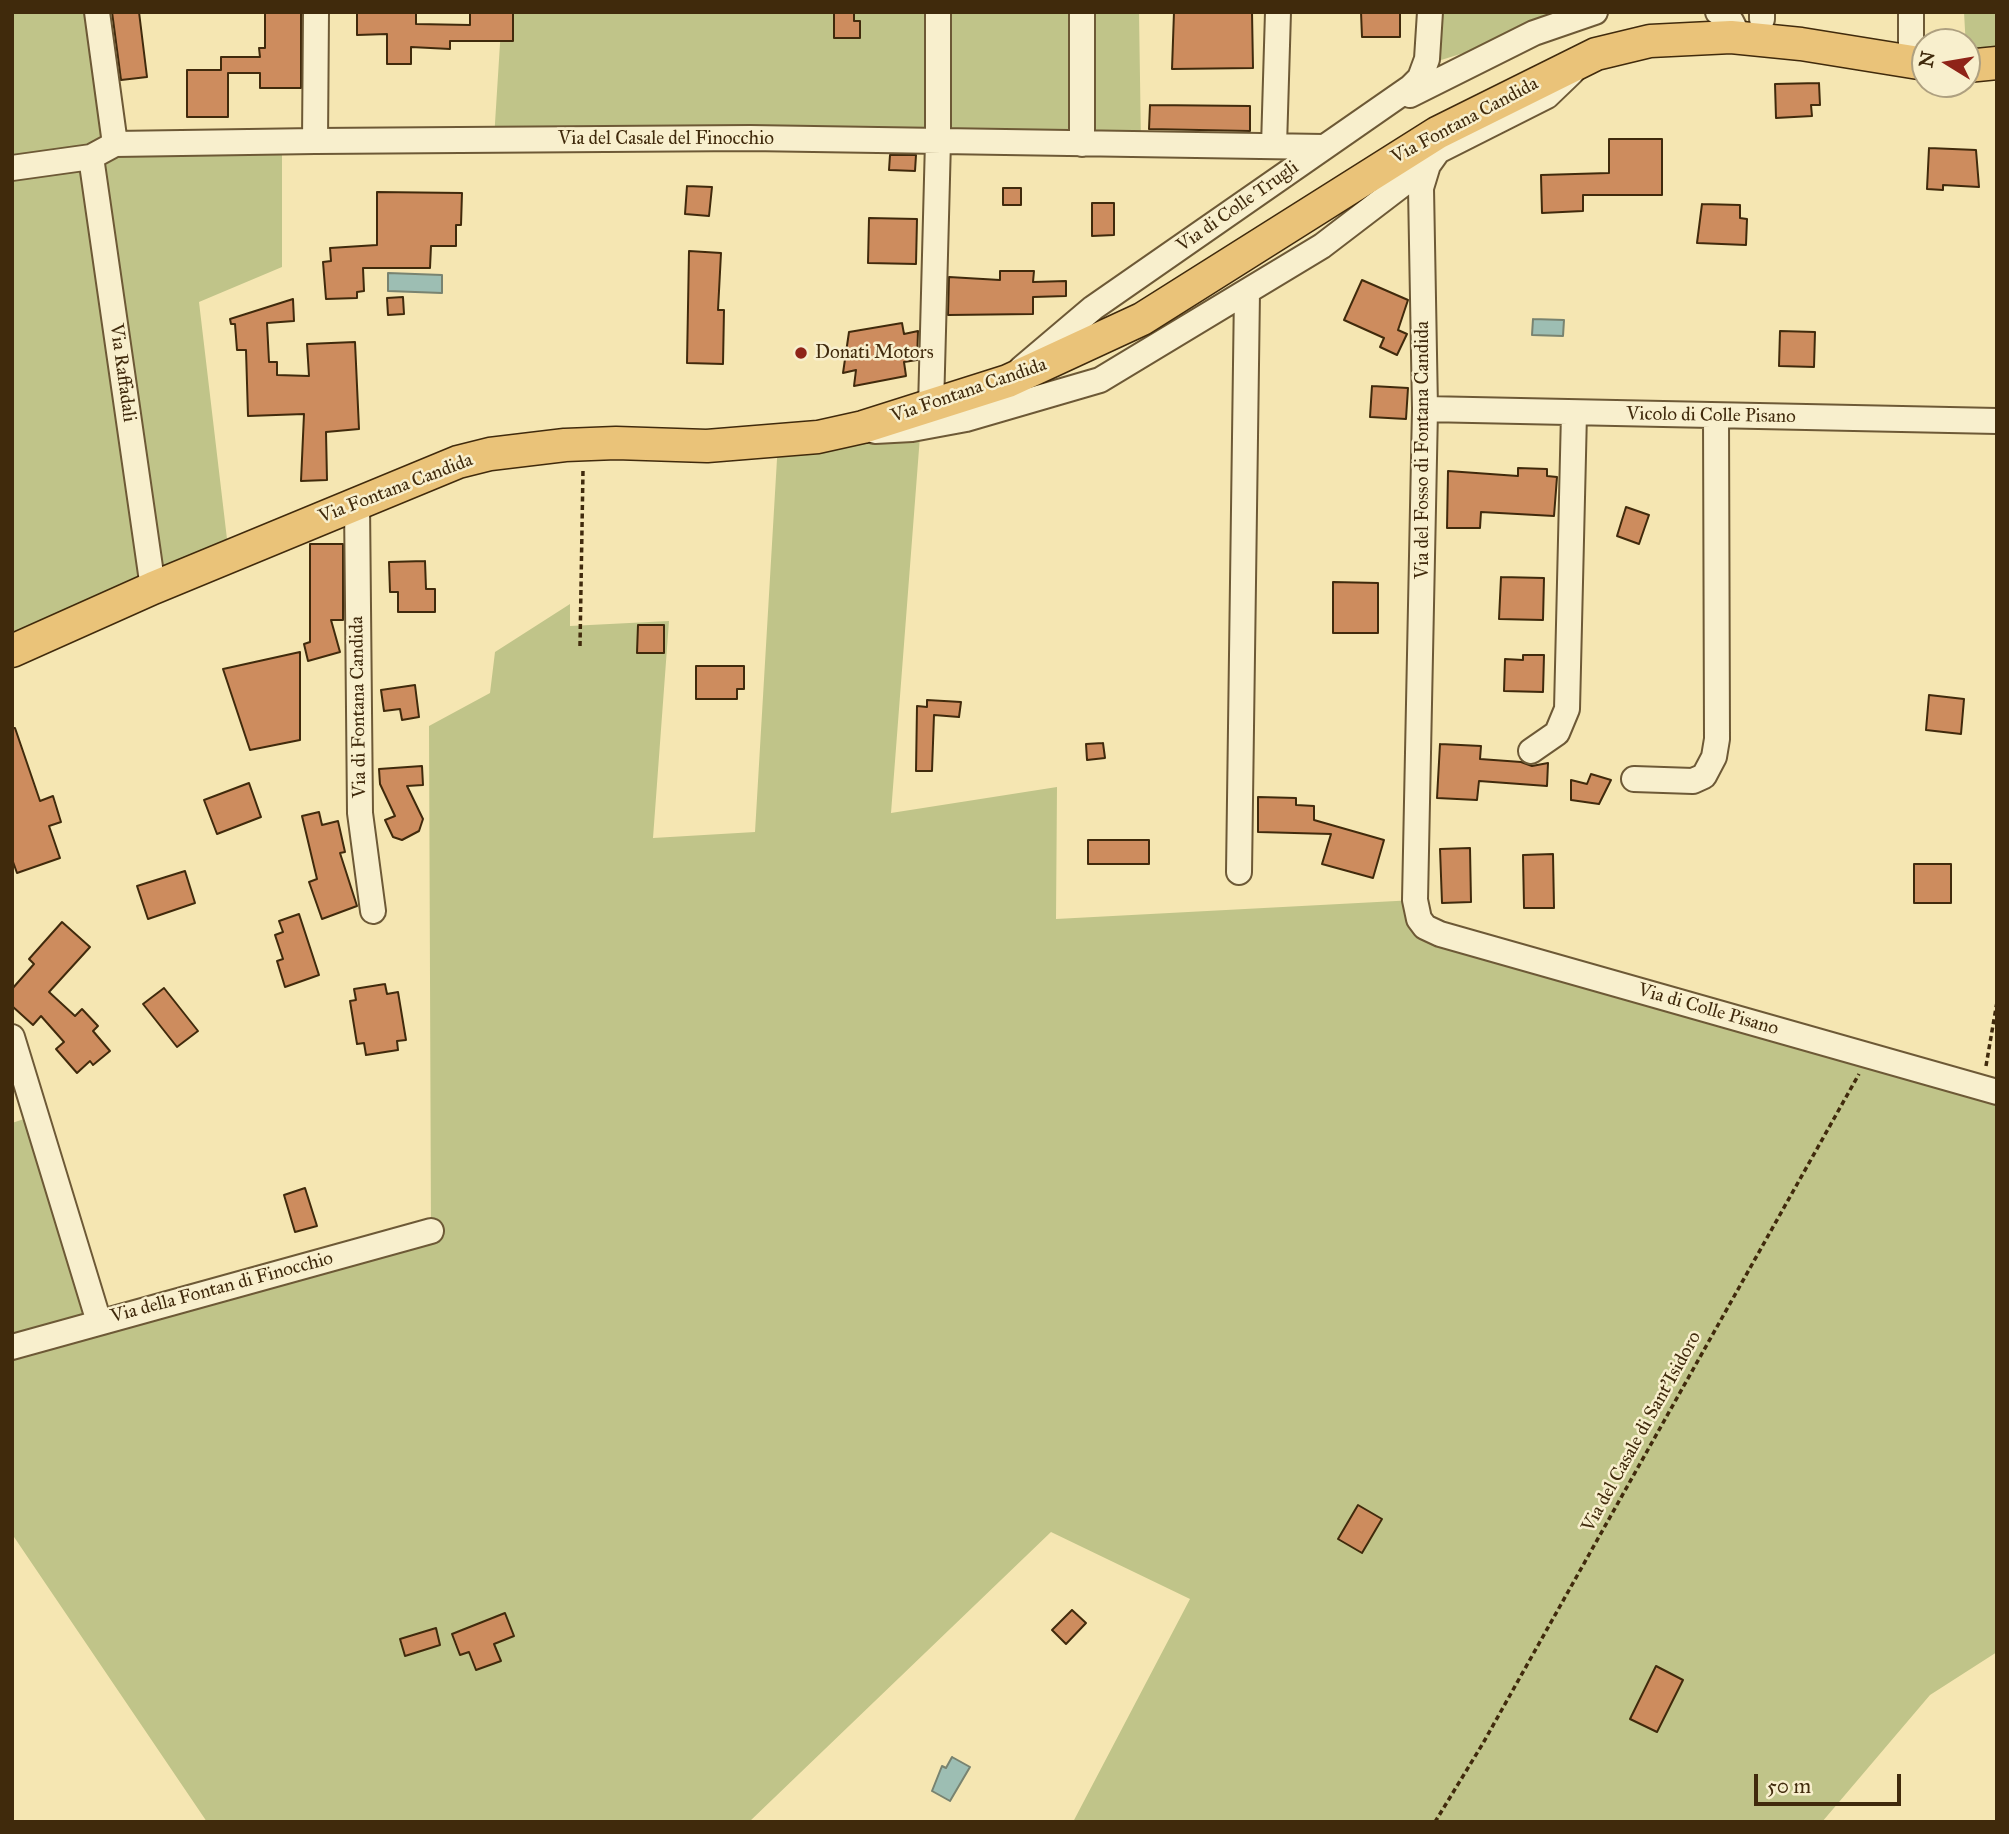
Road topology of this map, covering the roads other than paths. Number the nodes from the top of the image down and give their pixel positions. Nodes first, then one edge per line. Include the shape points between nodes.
1 (97, 12) edge
2 (316, 12) edge
3 (938, 12) edge
4 (1082, 12) edge
5 (1278, 12) edge
6 (1430, 12) edge
7 (1595, 12) edge
8 (1717, 12) edge
9 (1754, 23) edge
10 (1578, 60) junction
11 (1911, 61) edge
12 (1372, 115) junction
13 (315, 141) junction
14 (939, 141) junction
15 (115, 144) junction
16 (1082, 144) junction
17 (1274, 146) junction
18 (1324, 147) junction
19 (91, 157) junction
20 (1428, 166) junction
21 (12, 168) edge
22 (1247, 292) junction
23 (1008, 381) junction
24 (931, 407) junction
25 (1425, 409) junction
26 (1574, 413) junction
27 (1716, 416) junction
28 (1997, 421) edge
29 (850, 430) junction
30 (357, 503) junction
31 (153, 588) junction
32 (12, 651) edge
33 (1531, 751) dead end
34 (1634, 779) dead end
35 (1239, 872) dead end
36 (373, 911) dead end
37 (1421, 923) joint
38 (12, 1037) edge
39 (1989, 1090) edge
40 (431, 1231) dead end
41 (99, 1322) junction
42 (12, 1347) edge

1 - 15 street
2 - 13 street
3 - 14 street
4 - 16 street
5 - 17 street
6 - 12 street, Via di Colle Trugli via 1423,72 1411,87
7 - 12 street via 1513,42
8 - 9 street via 1731,21
9 - 10 main road, Via Fontana Candida via 1650,41
9 - 11 main road, Via Fontana Candida
10 - 20 street via 1565,81 1547,96 1451,142
10 - 23 main road, Via Fontana Candida via 1437,133 1165,306
12 - 18 street, Via di Colle Trugli
13 - 14 street, Via del Casale del Finocchio
13 - 15 street, Via del Casale del Finocchio
14 - 16 street, Via del Casale del Finocchio
14 - 24 street
15 - 19 street, Via del Casale del Finocchio
16 - 17 street, Via del Casale del Finocchio
17 - 18 street, Via del Casale del Finocchio
18 - 23 street, Via di Colle Trugli via 1093,308
19 - 21 street, Via del Casale del Finocchio
19 - 31 street, Via Raffadali
20 - 22 street via 1340,234
20 - 25 street, Via del Fosso di Fontana Candida via 1420,214
22 - 29 street via 1088,384 948,423 886,431
22 - 35 street
23 - 24 main road, Via Fontana Candida
24 - 29 main road, Via Fontana Candida
25 - 26 street, Vicolo di Colle Pisano
25 - 37 street, Via del Fosso di Fontana Candida via 1415,900
26 - 27 street, Vicolo di Colle Pisano
26 - 33 street via 1567,709 1557,733
27 - 28 street, Vicolo di Colle Pisano
27 - 34 street via 1714,757 1704,776 1693,781
29 - 30 main road, Via Fontana Candida via 721,446 583,444 516,450 467,460
30 - 31 main road, Via Fontana Candida
30 - 36 street, Via di Fontana Candida via 360,806
31 - 32 main road, Via Fontana Candida
37 - 39 street, Via di Colle Pisano via 1440,934
38 - 41 street
40 - 41 street, Via della Fontan di Finocchio
41 - 42 street, Via della Fontan di Finocchio

